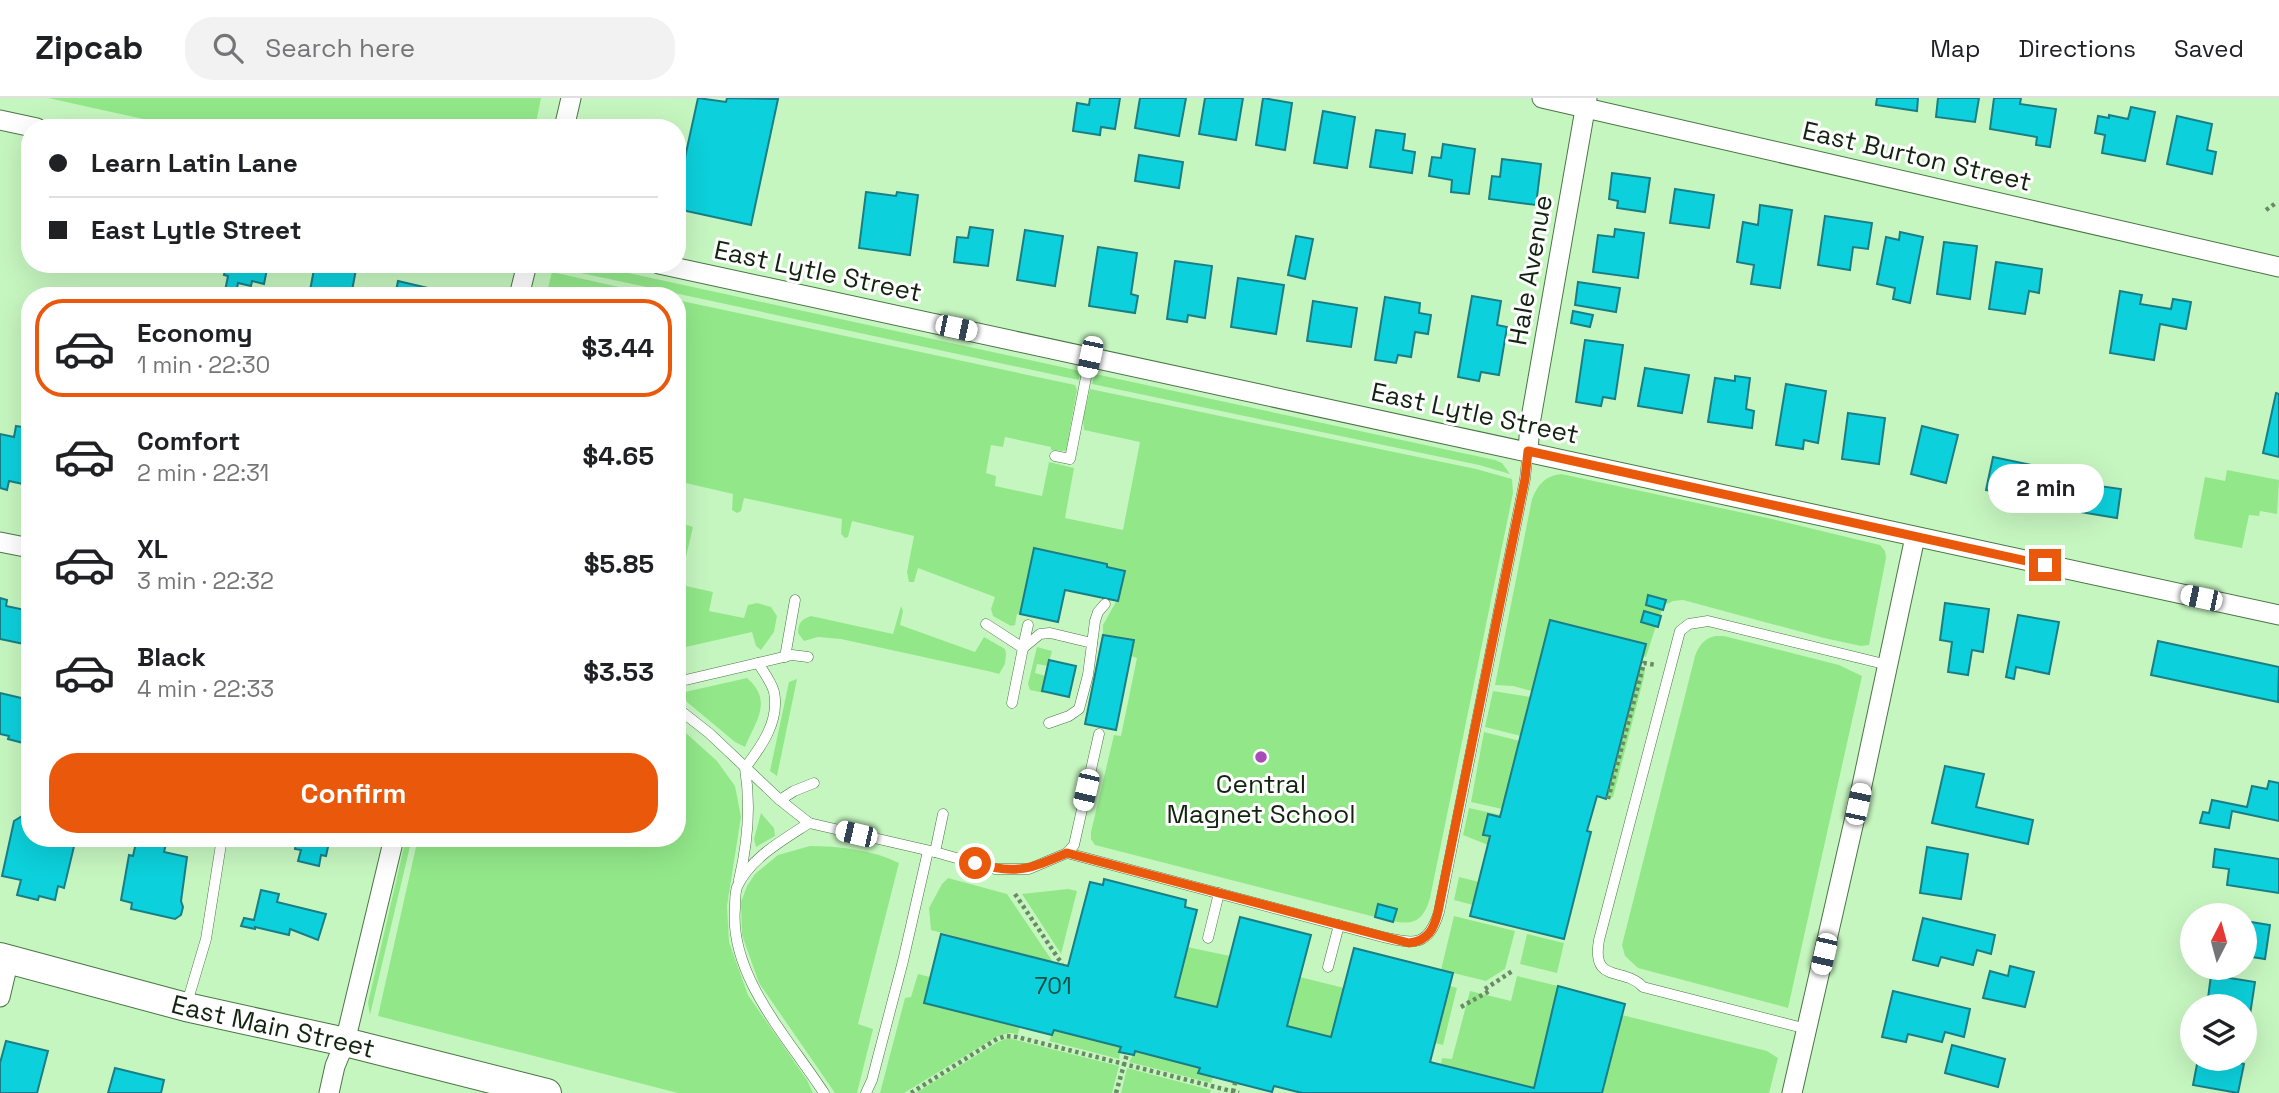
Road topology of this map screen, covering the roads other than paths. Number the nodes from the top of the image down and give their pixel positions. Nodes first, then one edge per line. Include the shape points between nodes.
1 (571, 98) edge
2 (1542, 98) edge
3 (1586, 102) edge
4 (566, 119) edge
5 (0, 120) edge
6 (21, 125) edge
7 (2279, 267) edge
8 (686, 270) edge
9 (1090, 357) junction
10 (1528, 451) junction
11 (1055, 456) dead end
12 (1915, 537) junction
13 (0, 542) edge
14 (21, 546) edge
15 (795, 600) dead end
16 (1105, 604) dead end
17 (2279, 615) edge
18 (986, 624) dead end
19 (1028, 625) dead end
20 (1092, 643) junction
21 (1023, 648) junction
22 (785, 657) junction
23 (808, 657) dead end
24 (758, 663) junction
25 (1888, 665) junction
26 (686, 680) edge
27 (1012, 703) dead end
28 (686, 715) edge
29 (1048, 723) dead end
30 (1099, 734) dead end
31 (745, 768) junction
32 (814, 783) dead end
33 (780, 800) junction
34 (943, 814) dead end
35 (808, 823) junction
36 (221, 847) edge
37 (392, 847) edge
38 (931, 851) junction
39 (1067, 853) junction
40 (737, 888) junction
41 (1219, 893) junction
42 (1339, 925) junction
43 (1209, 938) dead end
44 (4, 958) edge
45 (1328, 967) dead end
46 (0, 997) edge
47 (186, 1007) junction
48 (1807, 1028) junction
49 (345, 1042) junction
50 (329, 1093) edge
51 (547, 1093) edge
52 (824, 1093) edge
53 (866, 1093) edge
54 (1792, 1093) edge

1 - 4 street
2 - 3 street, East Burton Street
3 - 7 street, East Burton Street
3 - 10 street, Hale Avenue
5 - 6 street
8 - 9 street, East Lytle Street
9 - 10 street, East Lytle Street
9 - 11 lane via 1070,459
10 - 12 street, East Lytle Street
10 - 42 lane via 1434,927 1426,937 1409,943
12 - 17 street, East Lytle Street
12 - 25 street
13 - 14 street
15 - 22 lane
16 - 20 lane via 1094,621
18 - 21 lane
19 - 21 lane
20 - 21 lane via 1050,633 1040,634
20 - 29 lane via 1079,709
21 - 27 lane
22 - 23 lane
22 - 24 lane
24 - 26 lane
24 - 31 lane via 774,692 773,719 763,744
25 - 48 street
25 - 48 lane via 1708,621 1689,624 1681,631 1599,940 1601,968 1637,980 1643,987
28 - 31 lane
30 - 39 lane via 1074,845
31 - 33 lane
31 - 40 lane via 748,830
32 - 33 lane
33 - 35 lane
34 - 38 lane
35 - 38 lane
35 - 40 lane via 762,856
36 - 47 lane via 206,939
37 - 49 street
38 - 39 lane via 995,869 1029,869
38 - 53 lane
39 - 41 lane
40 - 52 lane via 733,925 747,975
41 - 42 lane
41 - 43 lane
42 - 45 lane
44 - 46 street
44 - 47 street, East Main Street
47 - 49 street, East Main Street
48 - 54 street
49 - 50 street
49 - 51 street, East Main Street

